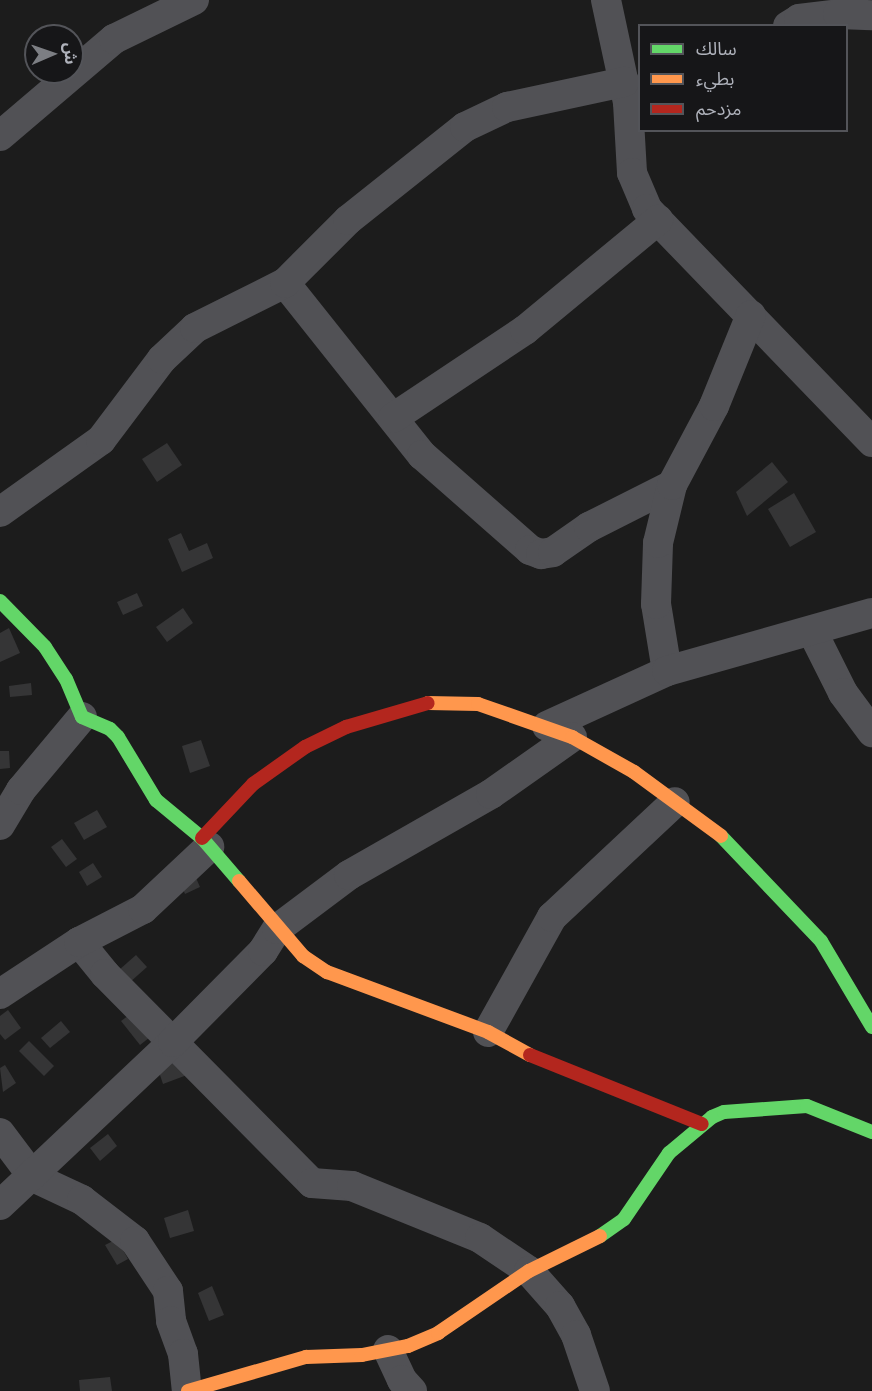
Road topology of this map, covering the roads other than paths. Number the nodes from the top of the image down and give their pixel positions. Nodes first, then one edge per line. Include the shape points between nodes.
1 (194, 0) edge
2 (606, 0) edge
3 (872, 15) edge
4 (791, 24) edge
5 (630, 94) edge
6 (0, 136) edge
7 (658, 220) junction
8 (285, 283) junction
9 (751, 315) junction
10 (393, 418) junction
11 (872, 442) edge
12 (672, 486) junction
13 (0, 512) edge
14 (0, 601) edge
15 (872, 613) edge
16 (813, 633) junction
17 (667, 671) junction
18 (82, 717) junction
19 (560, 732) junction
20 (872, 732) edge
21 (675, 802) junction
22 (0, 825) edge
23 (205, 843) junction
24 (277, 929) junction
25 (79, 942) junction
26 (0, 994) edge
27 (872, 1027) edge
28 (488, 1032) junction
29 (173, 1042) junction
30 (702, 1125) junction
31 (872, 1132) edge
32 (0, 1133) edge
33 (33, 1177) junction
34 (0, 1204) edge
35 (529, 1271) junction
36 (388, 1350) junction
37 (188, 1391) edge
38 (412, 1391) edge
39 (595, 1391) edge

1 - 6 street via 114,39
2 - 5 street
3 - 4 street via 828,15
5 - 7 street via 632,173 647,209
5 - 8 street via 507,107 465,128 348,220
7 - 9 street
7 - 10 street via 525,330
8 - 10 street
8 - 13 street via 195,328 162,359 101,440
9 - 11 street
9 - 12 street via 714,406
10 - 12 street via 422,455 530,550 541,554 554,552 589,527
12 - 17 street via 658,543 656,604
14 - 18 street via 45,647 66,679
15 - 16 street
16 - 17 street
16 - 20 street via 843,693
17 - 19 street
18 - 22 street via 21,790
18 - 23 street via 110,729 156,800
19 - 21 street via 634,772
19 - 23 street via 477,704 435,701 346,728 305,747 253,784
19 - 24 street via 491,794 350,874
21 - 27 street via 721,836 821,941
21 - 28 street via 552,918
23 - 24 street
23 - 25 street via 143,909
24 - 28 street via 303,956 327,972
24 - 29 street via 263,951
25 - 26 street
25 - 29 street
28 - 30 street via 545,1063
29 - 33 street
29 - 35 street via 312,1183 352,1186 480,1238
30 - 31 street via 724,1112 807,1106
30 - 35 street via 669,1153 624,1219 597,1238
32 - 33 street
33 - 34 street
33 - 37 street via 82,1200 135,1241 168,1291
35 - 36 street via 438,1333
35 - 39 street via 560,1306 576,1335
36 - 37 street via 306,1357
36 - 38 street via 402,1380

